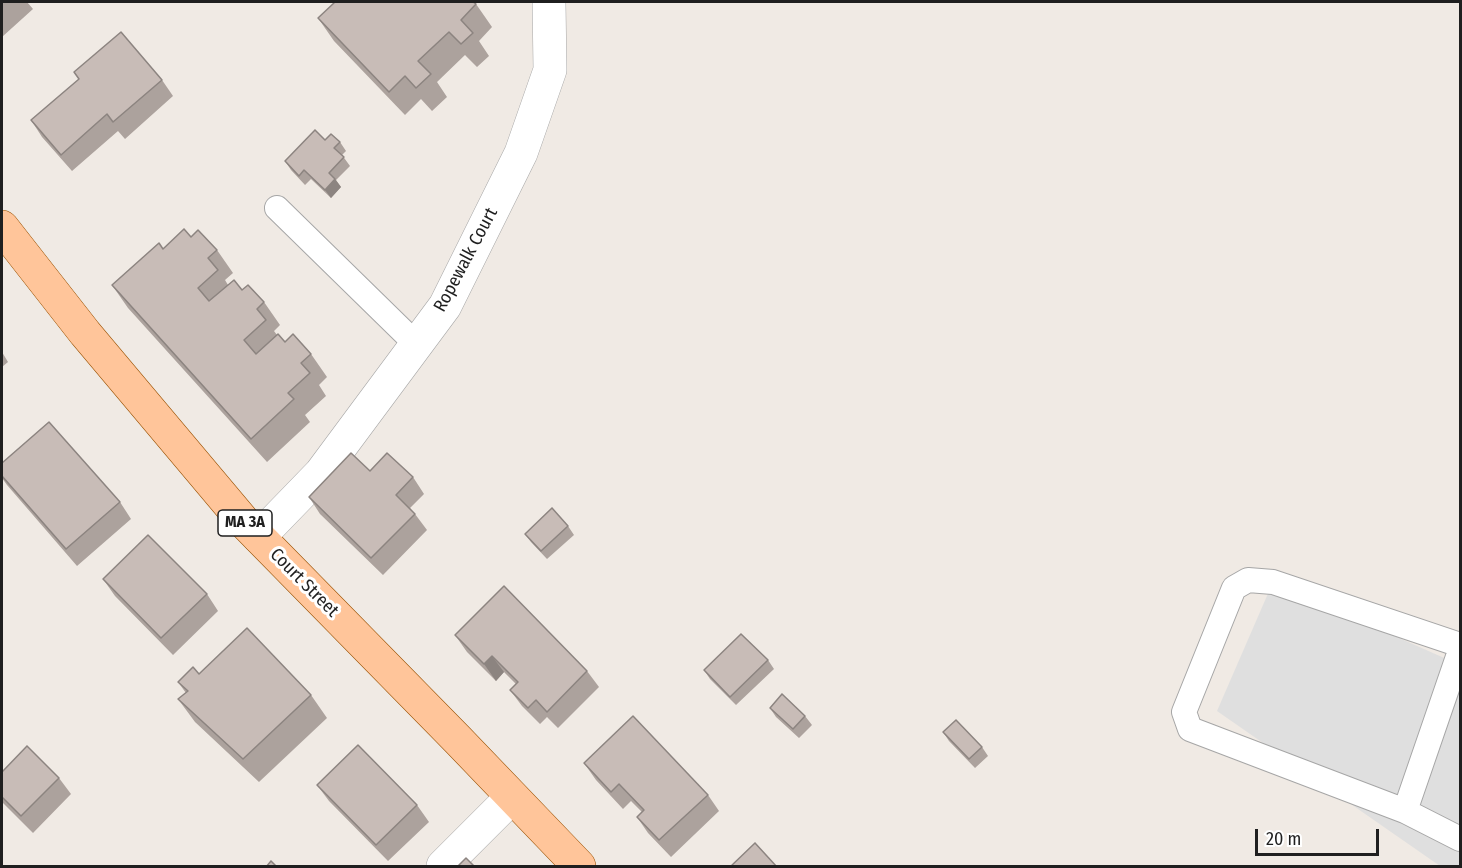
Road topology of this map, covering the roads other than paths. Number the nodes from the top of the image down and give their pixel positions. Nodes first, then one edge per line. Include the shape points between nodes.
1 (549, 2) edge
2 (277, 208) dead end
3 (2, 227) edge
4 (416, 344) junction
5 (259, 537) junction
6 (1461, 645) edge
7 (1461, 651) edge
8 (512, 797) junction
9 (1405, 811) junction
10 (1461, 839) edge
11 (443, 867) edge
12 (579, 867) edge

1 - 4 street, Ropewalk Court via 550,70 520,153 445,306
2 - 4 lane
3 - 5 main road, Court Street / MA 3A
4 - 5 street, Ropewalk Court via 321,473
5 - 8 main road, Court Street / MA 3A
6 - 9 lane via 1274,582 1248,580 1234,588 1184,712 1190,729
7 - 9 lane
8 - 11 street
8 - 12 main road, Court Street / MA 3A
9 - 10 lane

